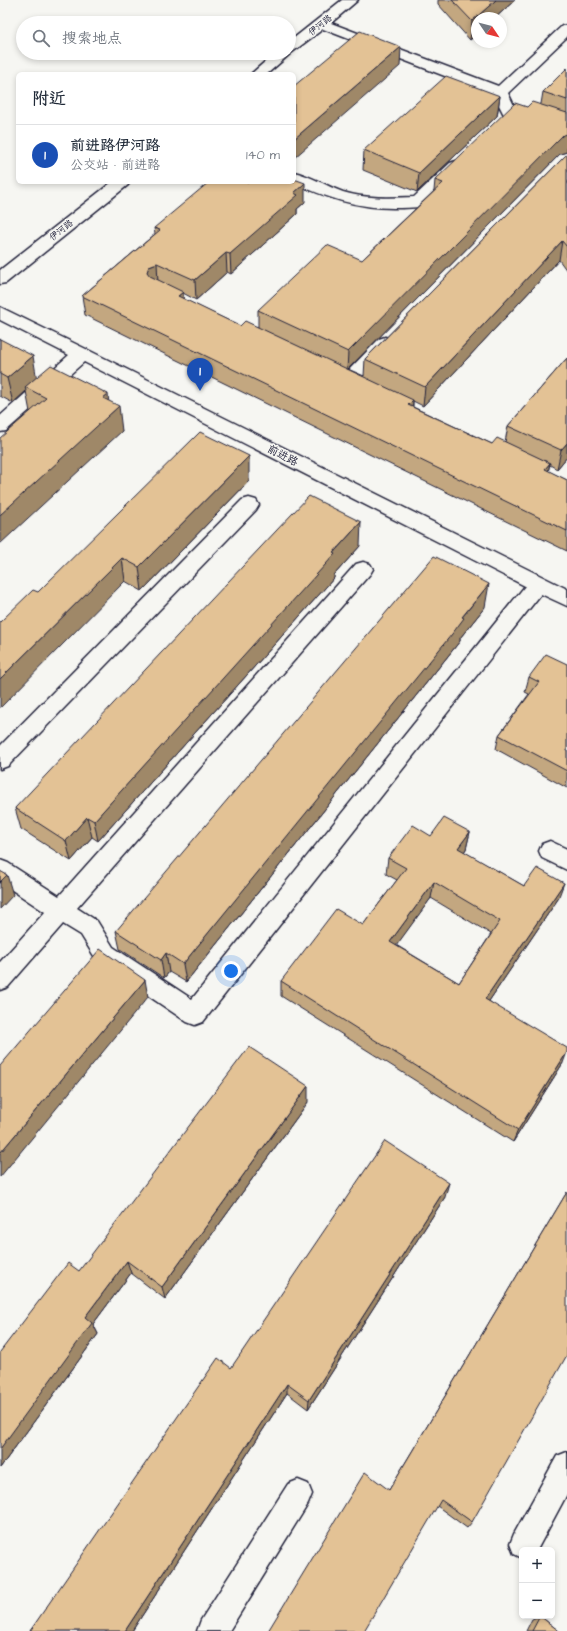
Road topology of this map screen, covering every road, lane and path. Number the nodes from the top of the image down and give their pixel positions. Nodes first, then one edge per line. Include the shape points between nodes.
1 (351, 0) edge
2 (322, 24) junction
3 (567, 29) edge
4 (296, 44) edge
5 (275, 60) edge
6 (260, 72) edge
7 (500, 92) junction
8 (527, 112) edge
9 (510, 114) junction
10 (498, 125) edge
11 (464, 158) edge
12 (296, 178) edge
13 (119, 184) edge
14 (0, 279) edge
15 (0, 313) edge
16 (394, 334) edge
17 (82, 354) junction
18 (349, 380) edge
19 (0, 426) edge
20 (249, 504) dead end
21 (363, 569) dead end
22 (538, 583) junction
23 (567, 598) edge
24 (0, 760) edge
25 (0, 870) edge
26 (61, 910) junction
27 (0, 979) edge
28 (567, 1466) edge
29 (298, 1494) dead end
30 (524, 1544) dead end
31 (212, 1631) edge

1 - 2 street, 伊河路
2 - 4 street, 伊河路
2 - 7 street
3 - 7 street
5 - 6 street
7 - 9 street
8 - 9 street
9 - 10 street
11 - 12 street via 418,202 393,203 338,196
13 - 14 street, 伊河路
15 - 17 street, 前进路
16 - 18 street
17 - 19 street
17 - 22 street, 前进路
20 - 24 street
21 - 26 street
22 - 23 street, 前进路
22 - 26 street via 195,1014 105,954 89,928
25 - 26 street
26 - 27 street
28 - 30 street
29 - 31 street

